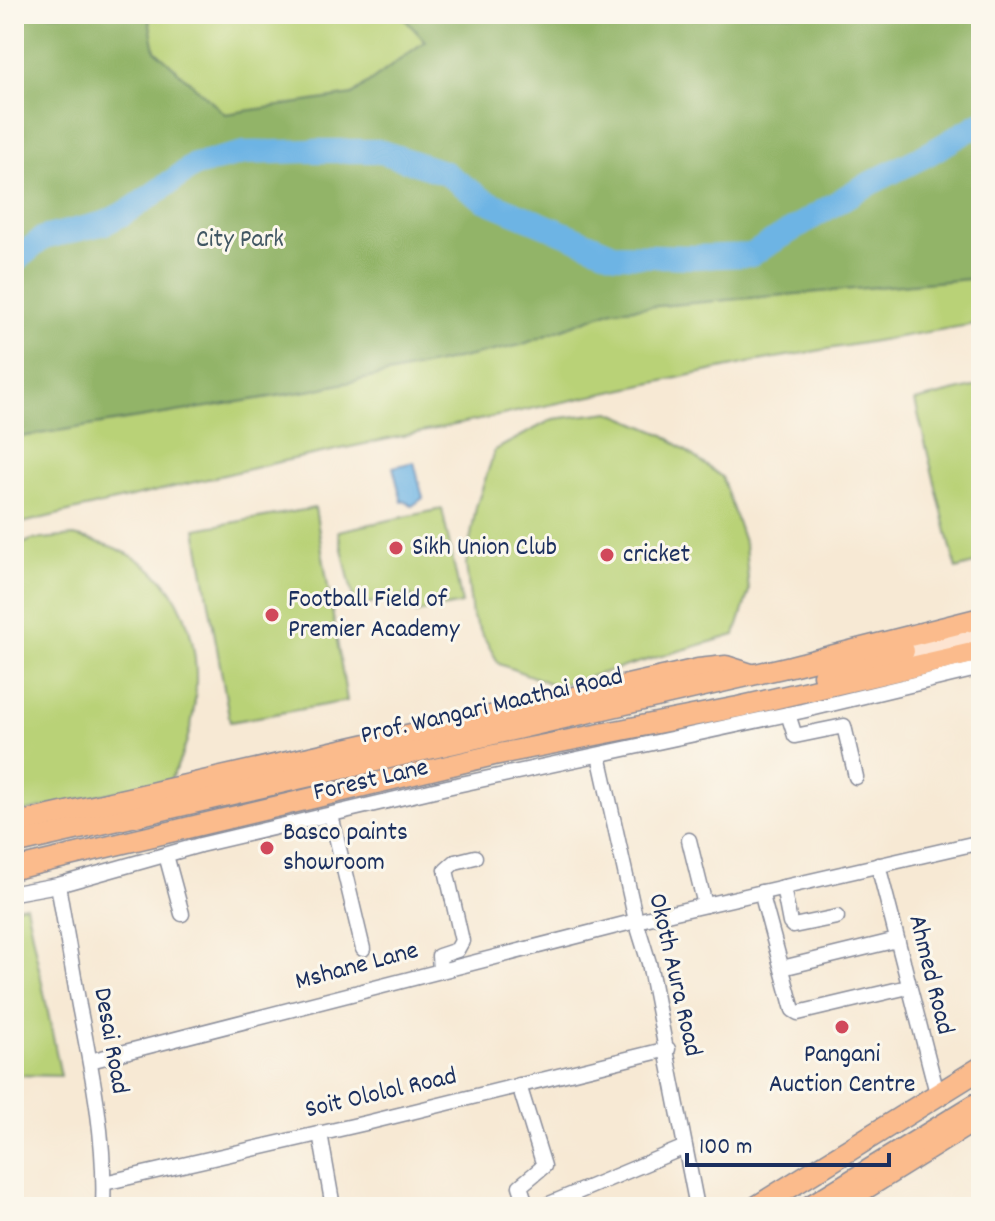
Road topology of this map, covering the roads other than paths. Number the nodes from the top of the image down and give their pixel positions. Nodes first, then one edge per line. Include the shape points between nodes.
1 (981, 618) edge
2 (981, 632) edge
3 (904, 651) junction
4 (981, 651) edge
5 (791, 666) junction
6 (981, 668) edge
7 (753, 674) junction
8 (839, 702) junction
9 (788, 714) junction
10 (692, 716) junction
11 (844, 726) junction
12 (599, 755) junction
13 (856, 777) dead end
14 (331, 815) junction
15 (14, 824) edge
16 (689, 840) dead end
17 (981, 842) edge
18 (14, 844) edge
19 (166, 855) junction
20 (475, 857) dead end
21 (878, 865) junction
22 (14, 869) edge
23 (58, 885) junction
24 (783, 887) junction
25 (761, 892) junction
26 (14, 893) edge
27 (705, 905) junction
28 (182, 914) dead end
29 (837, 917) dead end
30 (636, 921) junction
31 (897, 940) junction
32 (363, 949) dead end
33 (782, 968) junction
34 (440, 970) junction
35 (908, 987) junction
36 (668, 1049) junction
37 (90, 1061) junction
38 (981, 1068) edge
39 (519, 1085) junction
40 (938, 1097) junction
41 (981, 1102) edge
42 (981, 1117) edge
43 (320, 1133) junction
44 (685, 1147) junction
45 (104, 1183) junction
46 (103, 1207) edge
47 (333, 1207) edge
48 (527, 1207) edge
49 (542, 1207) edge
50 (697, 1207) edge
51 (757, 1207) edge
52 (810, 1207) edge
53 (836, 1207) edge

1 - 5 main road, Prof. Wangari Maathai Road
2 - 3 main road
3 - 5 main road
3 - 10 main road
4 - 10 main road, Prof. Wangari Maathai Road
5 - 7 main road, Prof. Wangari Maathai Road
6 - 8 street
7 - 15 main road via 726,666 698,669
7 - 18 main road, Prof. Wangari Maathai Road
8 - 9 street
8 - 11 street
9 - 11 street via 795,736
9 - 12 street, Forest Lane
10 - 22 main road, Prof. Wangari Maathai Road via 478,759
11 - 13 street
12 - 14 street, Forest Lane
12 - 30 street, Okoth Aura Road
14 - 19 street, Forest Lane
14 - 32 street
16 - 27 street
17 - 21 street, Mshane Lane
19 - 23 street, Forest Lane
19 - 28 street
20 - 34 street via 446,870 462,941 457,950 439,956
21 - 24 street, Mshane Lane
21 - 31 street, Ahmed Road
23 - 26 street, Forest Lane
23 - 37 street, Desai Road
24 - 25 street, Mshane Lane
24 - 29 street via 793,926
25 - 27 street, Mshane Lane
25 - 33 street
27 - 30 street, Mshane Lane
30 - 34 street, Mshane Lane
30 - 36 street, Okoth Aura Road
31 - 33 street
31 - 35 street, Ahmed Road
33 - 35 street via 798,1013
34 - 37 street, Mshane Lane
35 - 40 street, Ahmed Road
36 - 39 street, Soit Ololol Road
36 - 44 street, Okoth Aura Road
37 - 45 street, Desai Road
38 - 40 highway
39 - 43 street, Soit Ololol Road
39 - 48 street via 544,1166 520,1186
40 - 51 highway
41 - 52 highway
42 - 53 main road
43 - 45 street, Soit Ololol Road
43 - 47 street
44 - 49 street
44 - 50 street, Okoth Aura Road
45 - 46 street, Desai Road

